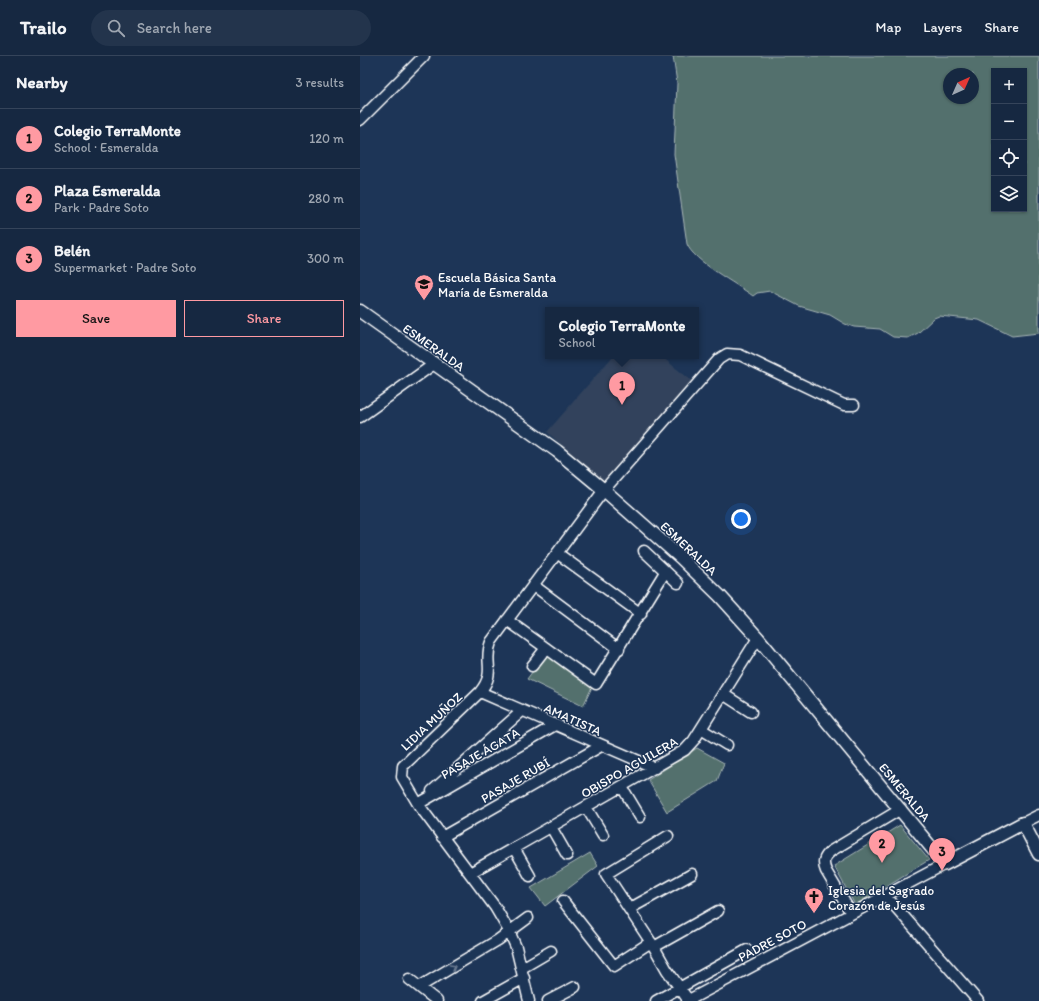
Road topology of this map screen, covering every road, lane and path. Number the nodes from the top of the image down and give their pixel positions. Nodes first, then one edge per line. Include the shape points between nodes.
1 (424, 56) edge
2 (360, 120) edge
3 (360, 311) edge
4 (434, 364) junction
5 (854, 406) dead end
6 (360, 417) edge
7 (604, 490) junction
8 (644, 551) dead end
9 (557, 552) junction
10 (665, 572) junction
11 (678, 583) dead end
12 (533, 585) junction
13 (641, 614) junction
14 (507, 620) junction
15 (758, 638) junction
16 (546, 648) junction
17 (619, 649) junction
18 (532, 666) dead end
19 (480, 692) junction
20 (723, 694) junction
21 (522, 711) junction
22 (751, 712) dead end
23 (555, 725) junction
24 (701, 729) junction
25 (726, 745) dead end
26 (601, 746) junction
27 (654, 768) junction
28 (622, 787) junction
29 (418, 804) junction
30 (586, 807) junction
31 (901, 809) junction
32 (1039, 815) edge
33 (640, 817) dead end
34 (1023, 823) junction
35 (551, 827) junction
36 (603, 835) dead end
37 (668, 836) dead end
38 (442, 837) junction
39 (514, 848) junction
40 (1039, 854) edge
41 (567, 855) dead end
42 (945, 864) junction
43 (470, 873) junction
44 (692, 874) dead end
45 (530, 876) dead end
46 (885, 896) junction
47 (563, 901) dead end
48 (629, 909) junction
49 (718, 912) dead end
50 (851, 913) junction
51 (528, 918) dead end
52 (509, 931) junction
53 (653, 944) junction
54 (747, 950) dead end
55 (552, 951) dead end
56 (523, 973) junction
57 (409, 979) dead end
58 (419, 987) junction
59 (575, 987) dead end
60 (680, 987) junction
61 (437, 1001) edge
62 (483, 1001) edge
63 (530, 1001) edge
64 (548, 1001) edge
65 (656, 1001) edge
66 (688, 1001) edge
67 (978, 1001) edge

1 - 2 street
3 - 4 street, ESMERALDA
4 - 6 street
4 - 7 street, ESMERALDA via 557,451
5 - 7 street, LIDIA MUÑOZ via 844,405 740,355 727,354 719,359
7 - 9 street, LIDIA MUÑOZ
7 - 15 street, ESMERALDA via 700,577
8 - 10 street
9 - 12 street, LIDIA MUÑOZ
9 - 13 street
10 - 11 street
10 - 13 street
12 - 14 street, LIDIA MUÑOZ
12 - 17 street
13 - 17 street
14 - 16 street
14 - 19 street, LIDIA MUÑOZ via 487,650 490,670 488,683
15 - 20 street, OBISPO AGUILERA
15 - 31 street, ESMERALDA
16 - 17 street via 596,684
16 - 18 street
19 - 21 street, AMATISTA
19 - 29 street, LIDIA MUÑOZ via 403,766 402,777
20 - 22 street
20 - 24 street, OBISPO AGUILERA
21 - 23 street, AMATISTA
21 - 29 street
23 - 26 street, AMATISTA
23 - 29 street, PASAJE ÁGATA
24 - 25 street
24 - 27 street, OBISPO AGUILERA via 685,750
26 - 27 street, AMATISTA
26 - 38 street, PASAJE RUBÍ
27 - 28 street, OBISPO AGUILERA
28 - 30 street, OBISPO AGUILERA
28 - 33 street
29 - 38 street, LIDIA MUÑOZ
30 - 35 street, OBISPO AGUILERA
30 - 36 street
31 - 42 street, ESMERALDA
31 - 50 street via 831,851 824,858 826,871
32 - 34 street, PADRE SOTO
34 - 40 street
34 - 42 street, PADRE SOTO
35 - 39 street, OBISPO AGUILERA
35 - 41 street
37 - 48 street via 606,874
38 - 43 street, LIDIA MUÑOZ
39 - 43 street, OBISPO AGUILERA
39 - 45 street
42 - 46 street, PADRE SOTO
43 - 52 street, LIDIA MUÑOZ via 495,906
44 - 48 street
46 - 50 street, PADRE SOTO
46 - 67 street
47 - 53 street via 614,966
48 - 53 street
49 - 53 street
50 - 66 street, PADRE SOTO
51 - 52 street
52 - 56 street, LIDIA MUÑOZ
58 -> 52 street
53 - 60 street
54 - 60 street, PADRE SOTO
55 - 56 street
56 - 62 street
56 - 63 street, LIDIA MUÑOZ
57 - 58 street
58 - 61 street
59 - 64 street
60 - 65 street, PADRE SOTO
60 - 66 street

